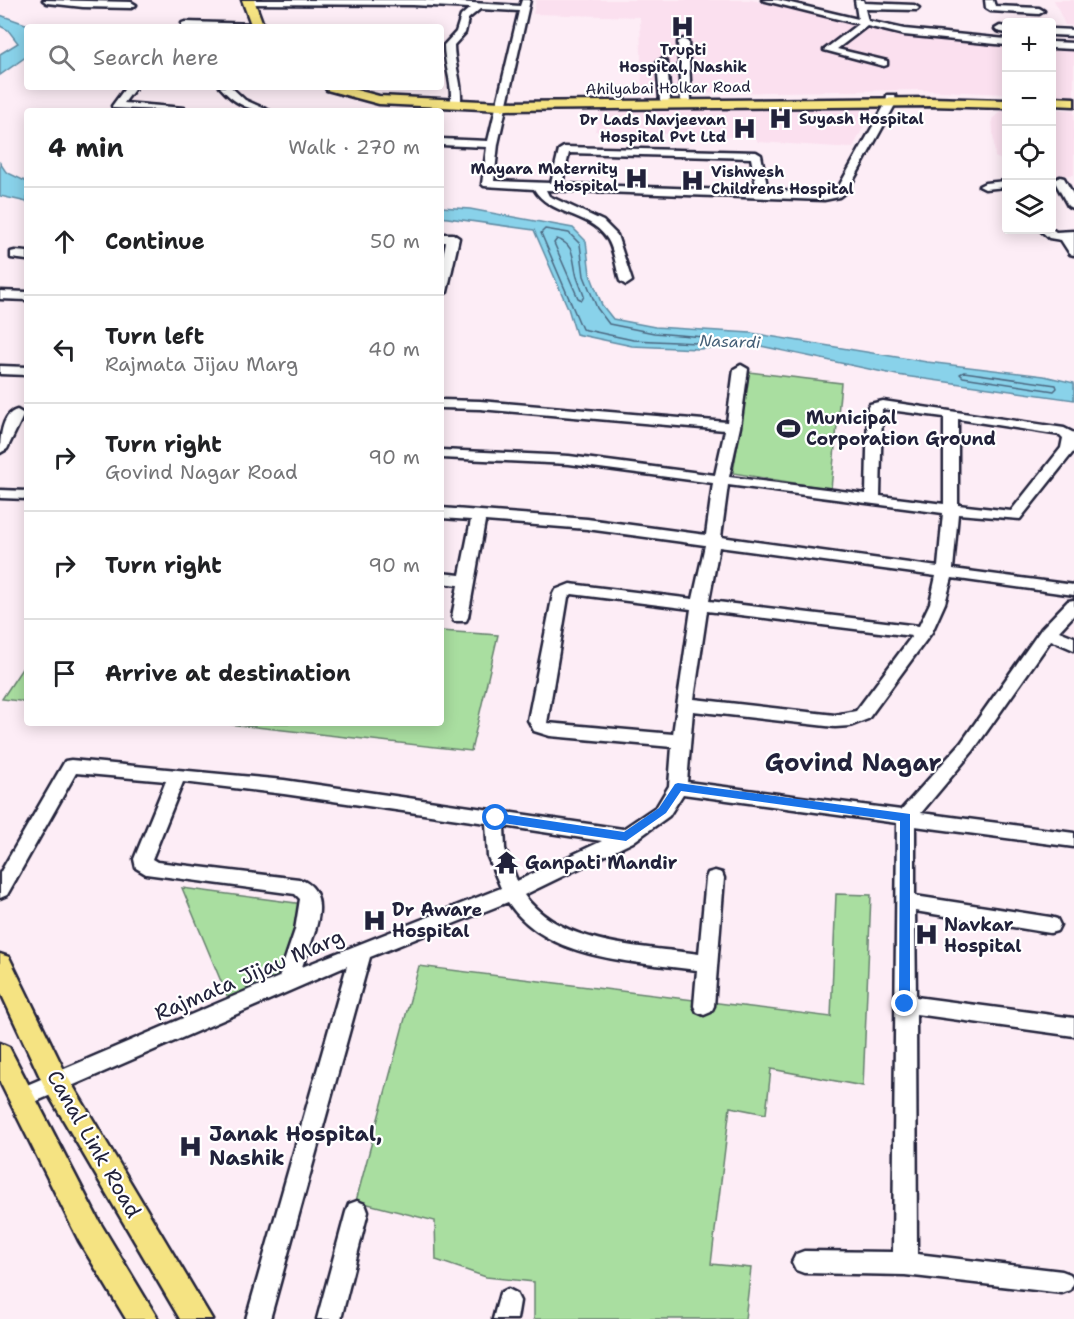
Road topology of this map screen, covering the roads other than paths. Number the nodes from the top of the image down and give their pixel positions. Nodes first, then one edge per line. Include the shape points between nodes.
1 (46, 0) edge
2 (252, 0) edge
3 (770, 0) edge
4 (989, 0) edge
5 (1035, 0) edge
6 (84, 2) edge
7 (860, 3) edge
8 (526, 4) edge
9 (131, 5) dead end
10 (478, 6) junction
11 (914, 9) dead end
12 (1039, 11) junction
13 (1042, 18) edge
14 (921, 21) dead end
15 (257, 24) edge
16 (264, 24) edge
17 (864, 24) junction
18 (1056, 32) edge
19 (1074, 33) edge
20 (924, 35) junction
21 (683, 42) dead end
22 (1002, 42) edge
23 (1056, 45) edge
24 (445, 46) edge
25 (1074, 46) edge
26 (662, 62) dead end
27 (884, 63) dead end
28 (129, 90) edge
29 (228, 90) edge
30 (342, 90) edge
31 (363, 90) edge
32 (1002, 99) edge
33 (456, 100) junction
34 (665, 100) junction
35 (686, 100) junction
36 (891, 100) junction
37 (1056, 101) edge
38 (1074, 102) edge
39 (502, 104) junction
40 (1002, 104) edge
41 (254, 106) junction
42 (1056, 106) edge
43 (150, 108) edge
44 (250, 108) edge
45 (258, 108) edge
46 (1074, 108) edge
47 (444, 142) edge
48 (493, 144) junction
49 (1074, 178) edge
50 (1056, 181) edge
51 (1002, 184) edge
52 (538, 186) junction
53 (986, 186) dead end
54 (556, 187) junction
55 (764, 195) junction
56 (1074, 206) edge
57 (1051, 234) edge
58 (1070, 236) edge
59 (444, 238) edge
60 (1074, 251) edge
61 (444, 278) edge
62 (626, 281) dead end
63 (0, 295) edge
64 (24, 296) edge
65 (741, 369) dead end
66 (0, 370) edge
67 (24, 371) edge
68 (444, 404) edge
69 (17, 414) dead end
70 (951, 414) junction
71 (734, 428) junction
72 (0, 449) edge
73 (444, 454) edge
74 (721, 480) junction
75 (0, 494) edge
76 (24, 495) edge
77 (873, 499) junction
78 (951, 509) junction
79 (444, 513) edge
80 (479, 515) junction
81 (713, 541) junction
82 (946, 573) junction
83 (444, 578) edge
84 (466, 581) junction
85 (1074, 590) edge
86 (1074, 605) edge
87 (699, 606) junction
88 (460, 617) dead end
89 (924, 632) junction
90 (1048, 632) junction
91 (1074, 644) edge
92 (686, 704) junction
93 (681, 741) junction
94 (177, 775) junction
95 (678, 787) junction
96 (906, 817) junction
97 (496, 818) junction
98 (626, 837) junction
99 (1074, 840) edge
100 (716, 878) dead end
101 (0, 890) edge
102 (512, 892) junction
103 (905, 903) junction
104 (1050, 925) dead end
105 (361, 954) junction
106 (707, 963) junction
107 (0, 964) edge
108 (287, 982) junction
109 (905, 1004) junction
110 (704, 1006) dead end
111 (1074, 1027) edge
112 (0, 1055) edge
113 (57, 1084) junction
114 (21, 1098) junction
115 (357, 1212) dead end
116 (804, 1262) dead end
117 (905, 1264) junction
118 (1062, 1282) dead end
119 (143, 1319) edge
120 (197, 1319) edge
121 (258, 1319) edge
122 (329, 1319) edge

1 - 6 street
2 - 10 street
2 - 15 main road
2 - 16 main road
3 - 17 street
4 - 12 street via 991,9
5 - 12 street
6 - 9 street
7 - 11 street
7 - 17 street
8 - 10 street
8 - 39 street
10 - 24 street via 464,18 460,33
12 - 13 street
14 - 20 street
17 - 20 street
17 - 27 street via 829,50
18 - 19 street
20 - 22 street
21 - 35 street
23 - 25 street
24 - 33 street via 456,83
26 - 34 street
28 - 43 street via 117,105
29 - 41 street
30 - 39 main road, Ahilyabai Holkar Road via 379,100
31 - 33 main road, Ahilyabai Holkar Road
32 - 36 main road, Ahilyabai Holkar Road
33 - 39 main road, Ahilyabai Holkar Road
34 - 35 main road, Ahilyabai Holkar Road
34 - 39 main road, Ahilyabai Holkar Road
35 - 36 main road, Ahilyabai Holkar Road
36 - 39 main road, Ahilyabai Holkar Road
36 - 40 main road, Ahilyabai Holkar Road
36 - 55 street via 842,190 824,197
37 - 38 main road
39 - 48 street
41 - 44 street
41 - 45 street
42 - 46 main road
47 - 48 street
48 - 52 street via 488,184
49 - 50 street
50 - 56 street
51 - 53 street
52 - 54 street
52 - 62 street via 545,198 608,231
54 - 55 street
54 - 55 street via 564,150 756,155
57 - 58 street
58 - 60 street
59 - 61 street via 453,238
63 - 64 street
65 - 71 street
66 - 67 street
68 - 71 street
69 - 72 street
70 - 77 street via 875,407
70 - 78 street
70 - 78 street via 1064,432 1070,437 1068,450 1017,515
71 - 74 street
73 - 74 street via 569,460
74 - 77 street
74 - 81 street
75 - 76 street
77 - 78 street
78 - 82 street
79 - 80 street
80 - 81 street
80 - 84 street
81 - 82 street
81 - 87 street
82 - 85 street
82 - 89 street
83 - 84 street
84 - 88 street
86 - 90 street
87 - 89 street
87 - 92 street
87 - 93 street via 564,591 537,720 540,727 550,730
89 - 92 street via 862,716 850,720
90 - 91 street
90 - 96 street via 967,747
92 - 93 street
93 - 95 street
94 - 97 street
94 - 101 street via 70,766
94 - 108 street via 143,864 153,869 306,890 310,900 308,915
95 - 96 street
95 - 98 street, Rajmata Jijau Marg via 663,811
96 - 99 street
96 - 103 street
97 - 98 street
97 - 102 street via 495,852
98 - 102 street, Rajmata Jijau Marg
100 - 106 street
102 - 105 street, Rajmata Jijau Marg
102 - 106 street via 541,926 565,939
103 - 104 street
103 - 109 street
105 - 108 street, Rajmata Jijau Marg
105 - 121 street
106 - 110 street
107 - 113 main road, Canal Link Road
108 - 113 street, Rajmata Jijau Marg
109 - 111 street
109 - 117 street
112 - 114 main road
113 - 114 street, Rajmata Jijau Marg
113 - 120 main road, Canal Link Road
114 - 119 main road via 89,1231
115 - 122 street
116 - 117 street
117 - 118 street

